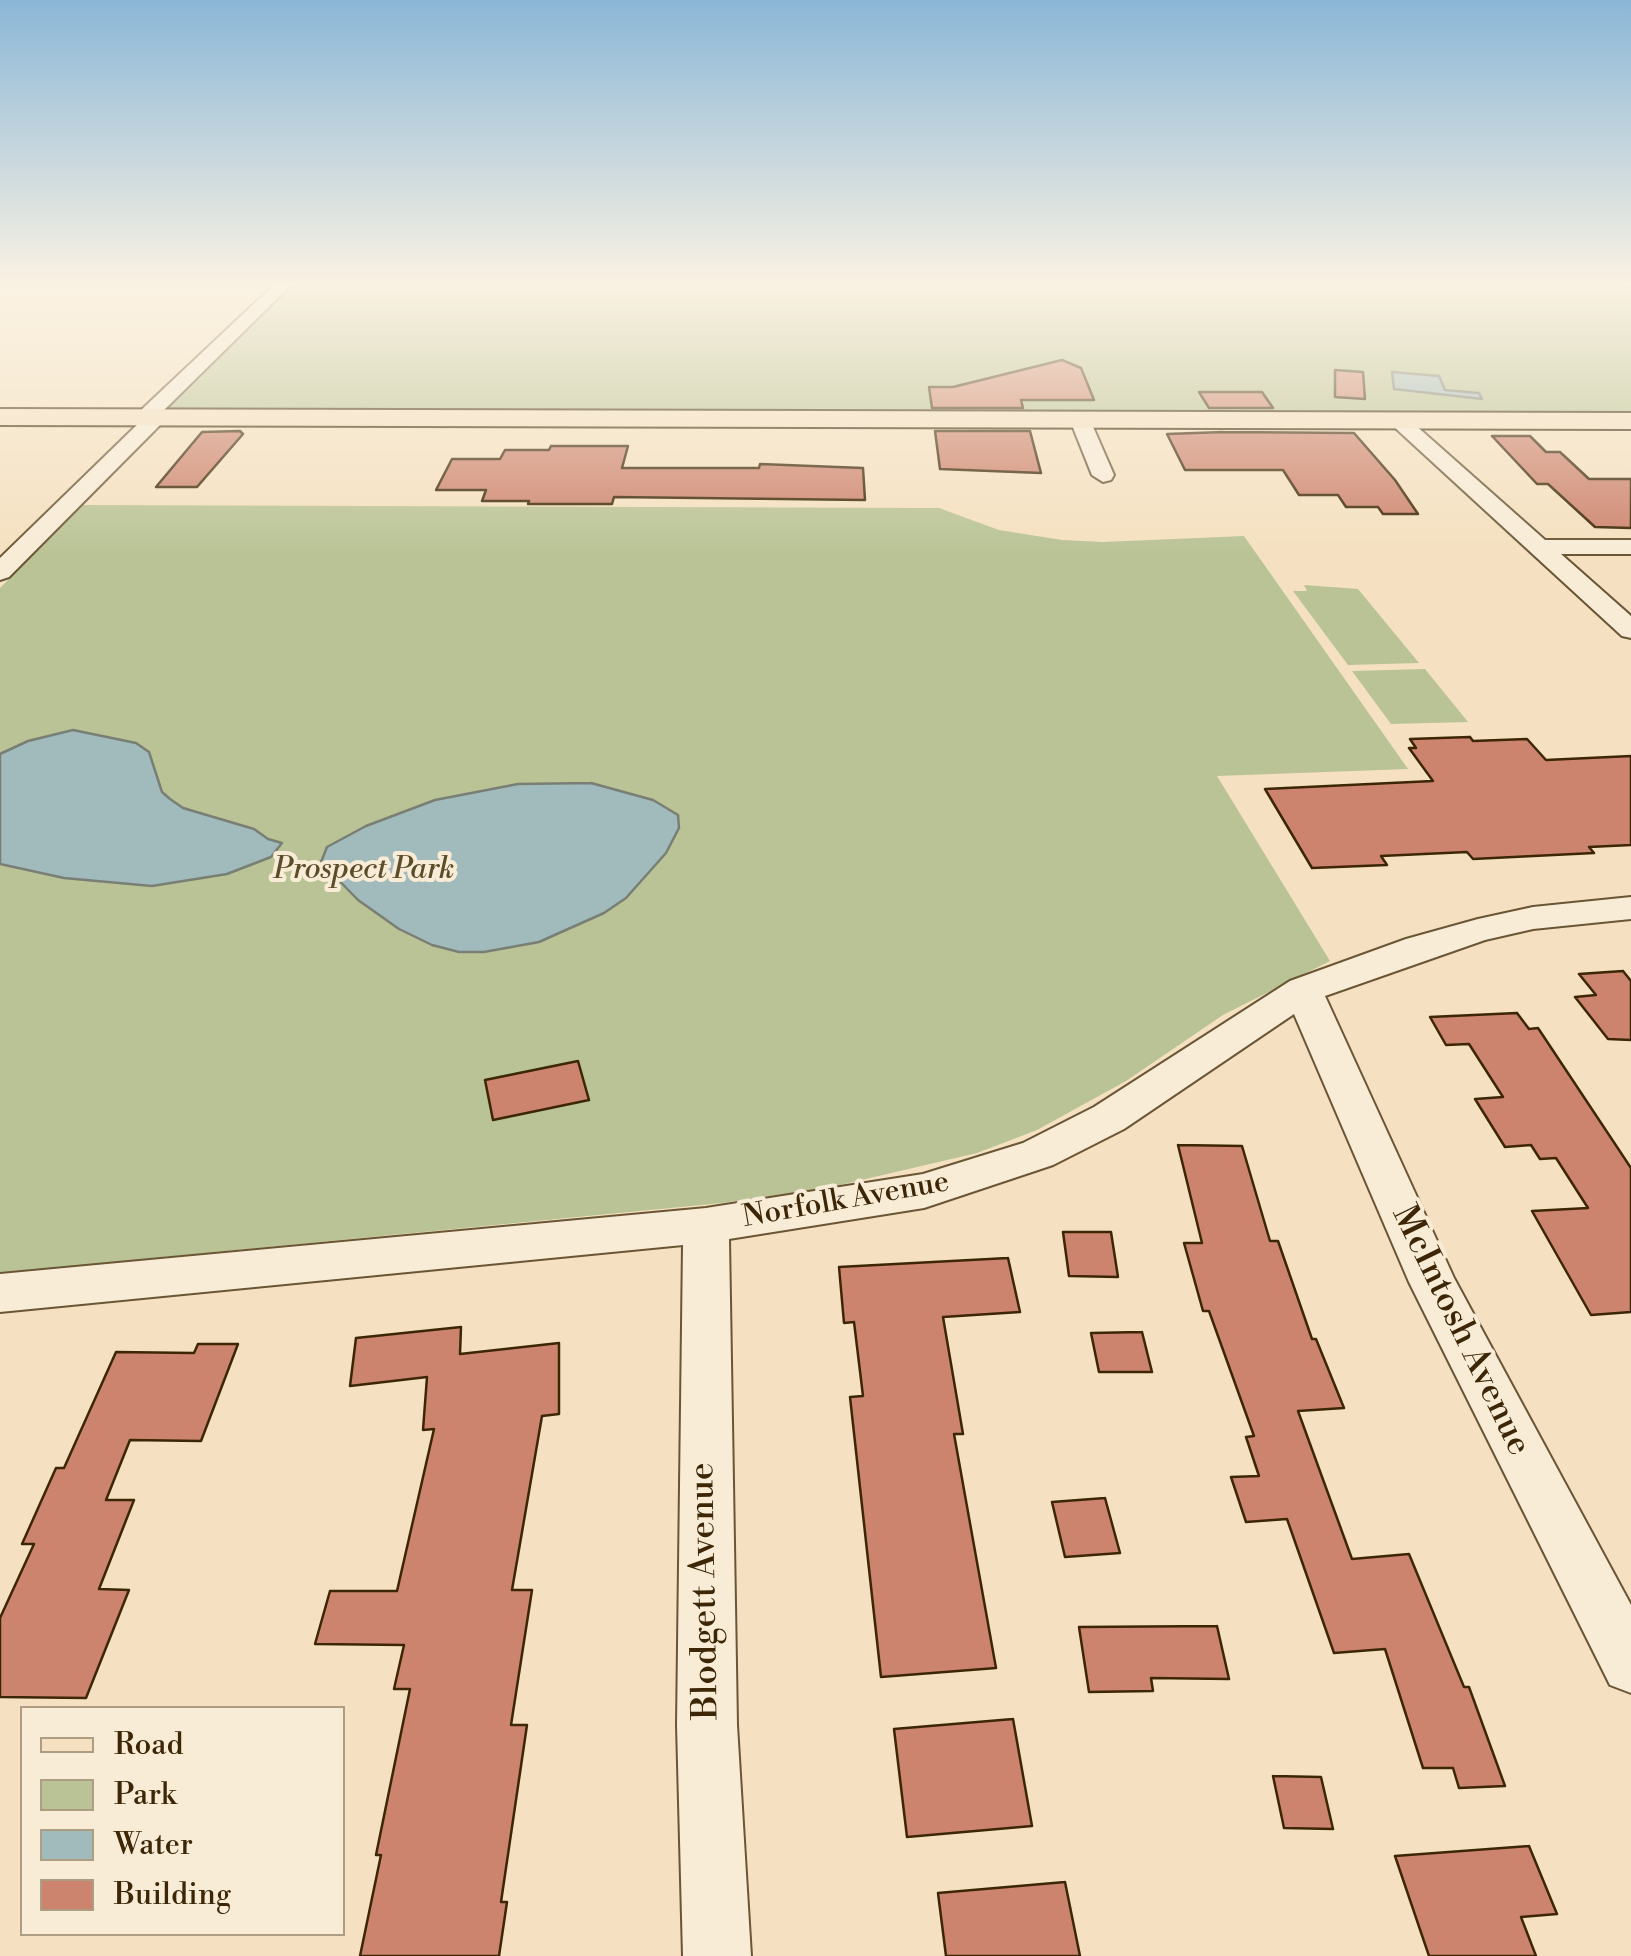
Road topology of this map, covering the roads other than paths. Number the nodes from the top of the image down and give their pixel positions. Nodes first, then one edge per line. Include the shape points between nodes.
1 (193, 375) edge
2 (0, 417) edge
3 (151, 418) junction
4 (1080, 420) junction
5 (1398, 420) junction
6 (1631, 421) edge
7 (1102, 475) dead end
8 (1541, 547) junction
9 (1631, 547) edge
10 (0, 572) edge
11 (1631, 630) edge
12 (1631, 908) edge
13 (1302, 990) junction
14 (706, 1225) junction
15 (0, 1293) edge
16 (1631, 1664) edge
17 (717, 1956) edge

1 - 3 street
2 - 3 main road
3 - 4 main road
3 - 10 street
4 - 5 main road
4 - 7 street
5 - 6 main road
5 - 8 street
8 - 9 street
8 - 11 street
12 - 13 street, Norfolk Avenue via 1478,930
13 - 14 street, Norfolk Avenue via 1109,1118 1038,1154 924,1191
13 - 16 street, McIntosh Avenue via 1432,1282
14 - 15 street, Norfolk Avenue
14 - 17 street, Blodgett Avenue via 708,1726

